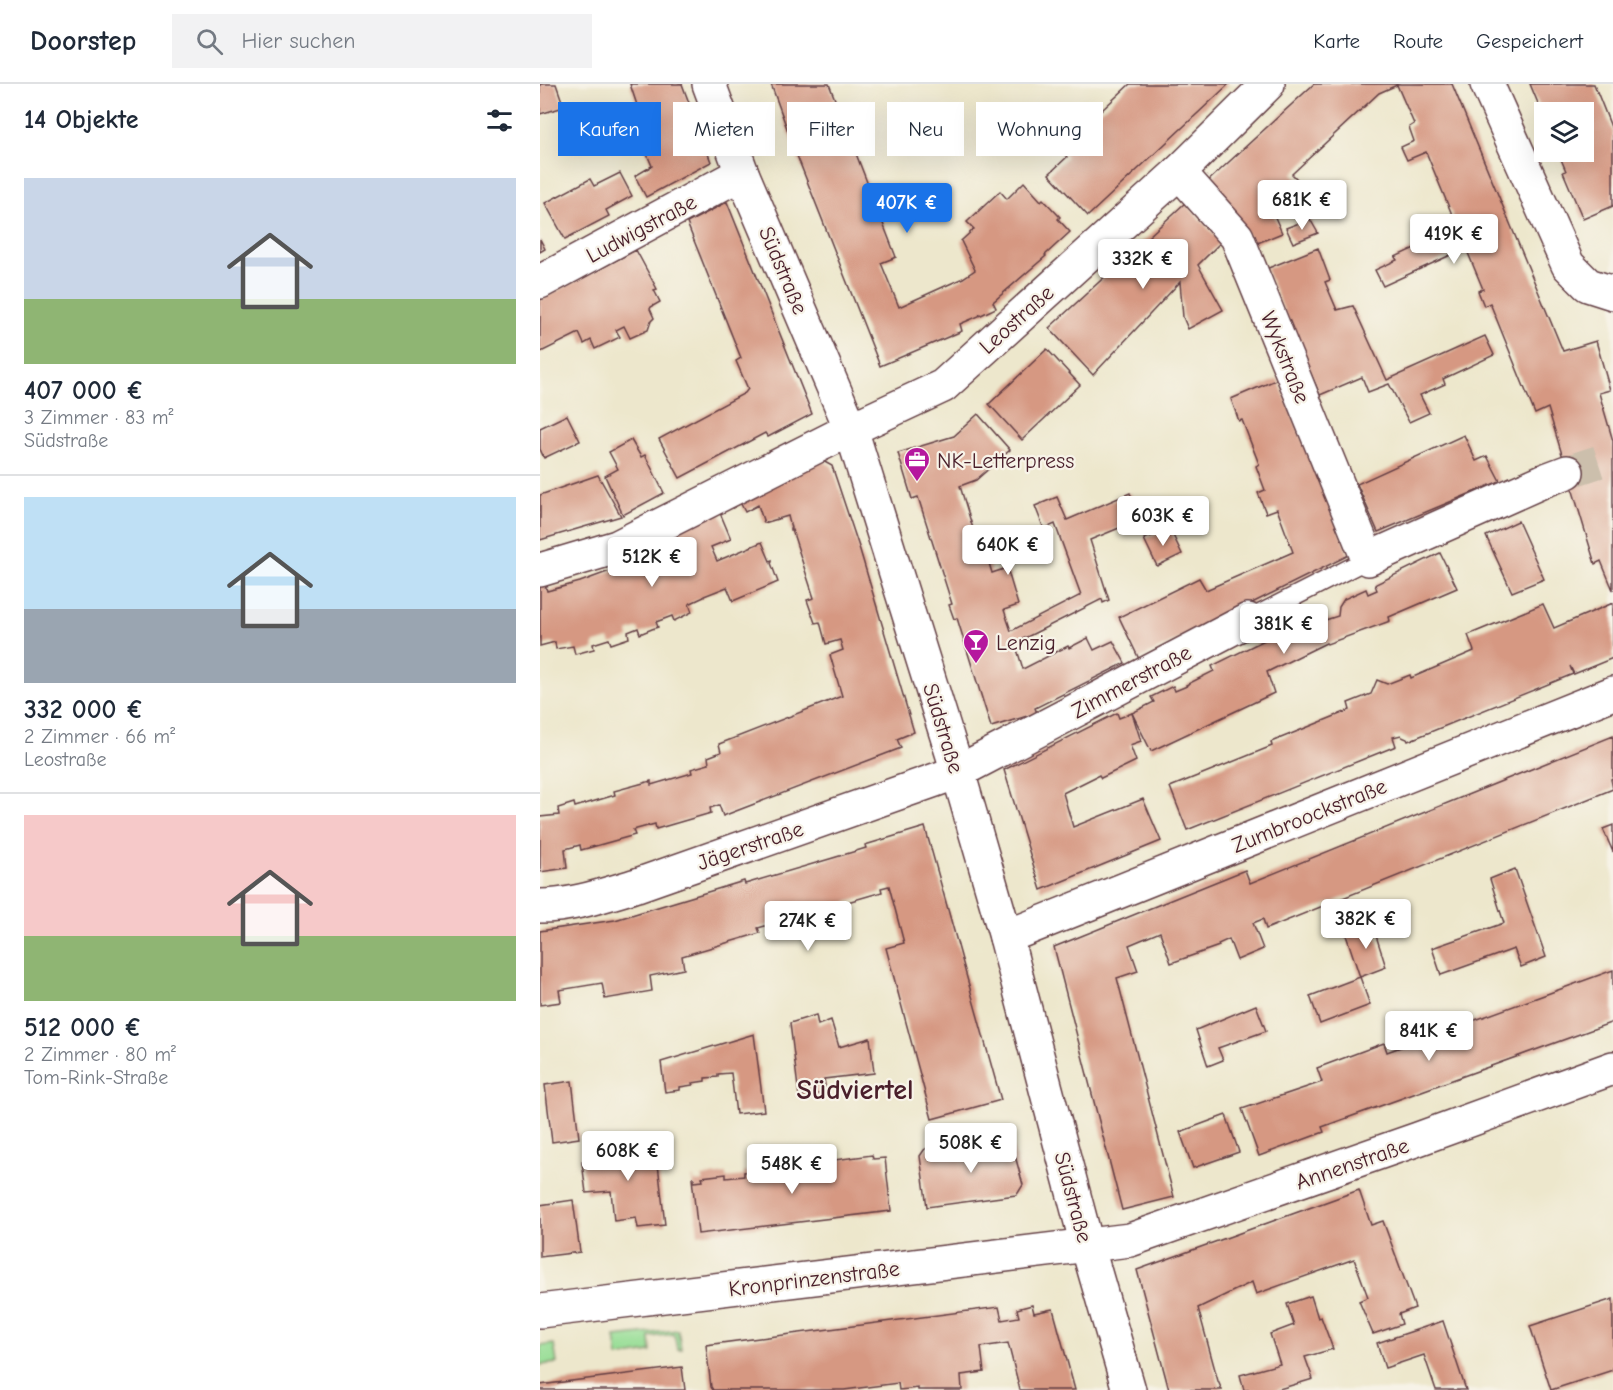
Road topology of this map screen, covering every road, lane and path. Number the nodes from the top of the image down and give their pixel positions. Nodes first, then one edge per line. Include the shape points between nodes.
1 (709, 84) edge
2 (1268, 84) edge
3 (1487, 84) edge
4 (1179, 172) junction
5 (742, 173) junction
6 (540, 282) edge
7 (1613, 293) edge
8 (851, 429) junction
9 (1567, 472) tunnel mouth
10 (1368, 559) junction
11 (540, 570) edge
12 (1248, 620) joint
13 (1613, 693) edge
14 (958, 772) junction
15 (540, 906) edge
16 (1006, 937) junction
17 (1613, 1068) edge
18 (1087, 1245) junction
19 (540, 1311) edge
20 (1129, 1390) edge

1 - 5 street, Südstraße
2 - 4 street, Leostraße
3 - 7 street via 1568,265 1588,285
4 - 8 street, Leostraße via 943,386
4 - 10 street, Wykstraße via 1237,237
5 - 6 street, Ludwigstraße
5 - 8 street, Südstraße
8 - 11 street, Leostraße via 617,548
8 - 14 street, Südstraße
9 - 10 street, Zimmerstraße
10 - 12 lane, Zimmerstraße
12 - 14 street, Zimmerstraße
13 - 16 street, Zumbroockstraße
14 - 15 street, Jägerstraße via 637,885 596,897
14 - 16 street, Südstraße
16 - 18 street, Südstraße
17 - 18 street, Annenstraße via 1130,1240
18 - 19 street, Kronprinzenstraße
18 - 20 street, Südstraße

